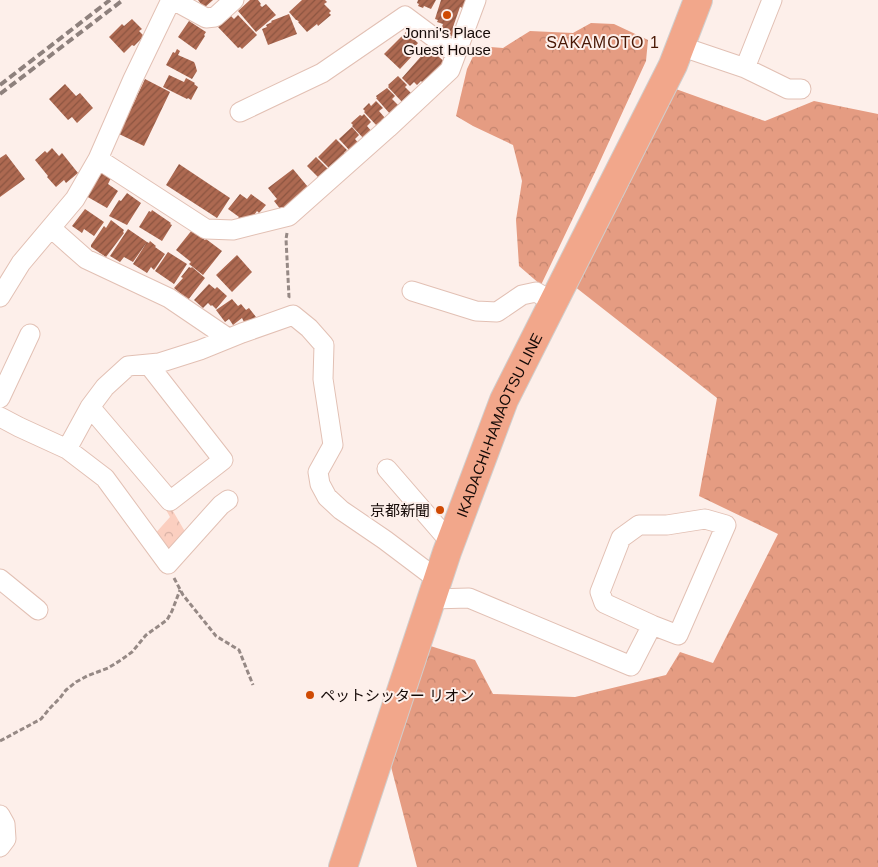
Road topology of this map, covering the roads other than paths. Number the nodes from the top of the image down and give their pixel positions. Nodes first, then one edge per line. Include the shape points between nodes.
1 (172, 0) edge
2 (234, 0) edge
3 (476, 0) edge
4 (698, 0) edge
5 (772, 0) edge
6 (405, 8) edge
7 (680, 46) junction
8 (456, 54) junction
9 (744, 68) junction
10 (800, 89) dead end
11 (240, 112) dead end
12 (98, 159) junction
13 (51, 228) junction
14 (412, 291) dead end
15 (0, 297) edge
16 (553, 302) junction
17 (30, 334) dead end
18 (228, 338) junction
19 (148, 364) junction
20 (0, 398) edge
21 (90, 407) junction
22 (0, 416) edge
23 (67, 449) junction
24 (387, 469) dead end
25 (228, 500) dead end
26 (451, 543) junction
27 (0, 579) edge
28 (435, 589) junction
29 (38, 610) dead end
30 (652, 625) junction
31 (0, 815) edge
32 (0, 847) edge
33 (343, 867) edge

1 - 2 street via 206,18 215,16
1 - 12 street
3 - 8 street
4 - 7 main road, IKADACHI-HAMAOTSU LINE
5 - 9 street
6 - 8 street
6 - 11 street via 322,73
7 - 9 street
7 - 16 main road, IKADACHI-HAMAOTSU LINE via 669,74
8 - 12 street via 450,70 289,216 233,230 206,229
9 - 10 street via 788,89
12 - 13 street via 75,199
13 - 15 street via 21,263
13 - 18 street via 86,259 169,298
14 - 16 street via 476,311 497,312 522,295 536,292
16 - 26 main road, IKADACHI-HAMAOTSU LINE via 504,400
17 - 20 street
18 - 19 street via 167,361
18 - 28 street via 293,315 324,345 323,379 333,445 318,472 320,484 341,510 385,540
19 - 21 street via 128,366 105,387
19 - 21 street via 223,460 170,501
21 - 23 street
22 - 23 street
23 - 25 street via 105,478 168,564
24 - 26 street
26 - 28 main road, IKADACHI-HAMAOTSU LINE
27 - 29 street
28 - 30 street via 469,598 631,666
28 - 33 main road, IKADACHI-HAMAOTSU LINE
30 - 30 street via 604,603 600,592 622,538 639,525 667,525 705,519 726,525 678,635
31 - 32 street via 5,824 6,839

